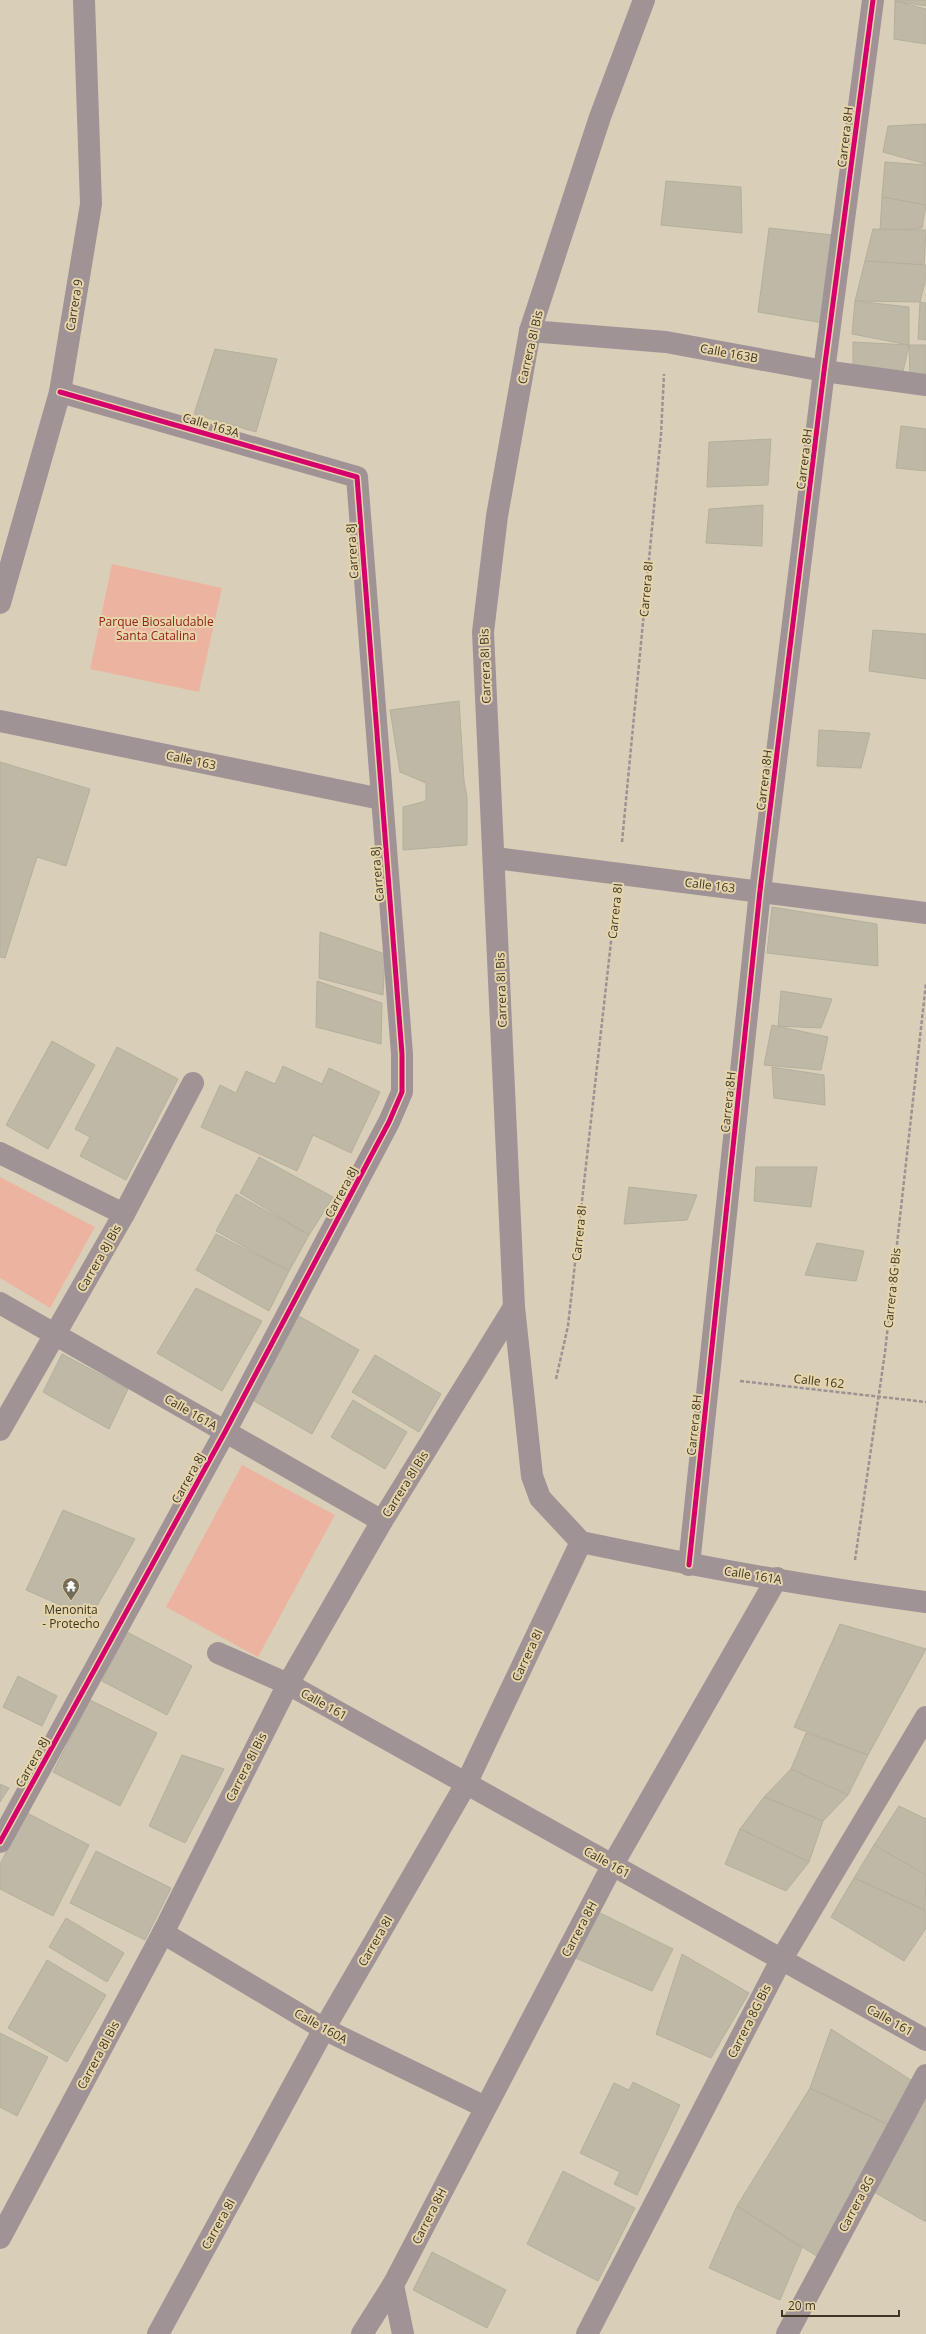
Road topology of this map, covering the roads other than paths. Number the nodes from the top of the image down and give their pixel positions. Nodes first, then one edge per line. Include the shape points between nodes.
1 (84, 0) edge
2 (644, 0) edge
3 (873, 0) edge
4 (530, 331) junction
5 (824, 371) junction
6 (926, 385) edge
7 (60, 392) junction
8 (357, 477) joint
9 (0, 603) edge
10 (0, 722) edge
11 (381, 799) junction
12 (495, 858) junction
13 (760, 891) junction
14 (926, 913) edge
15 (193, 1083) dead end
16 (0, 1153) edge
17 (124, 1214) junction
18 (0, 1303) edge
19 (514, 1307) junction
20 (55, 1334) junction
21 (0, 1430) edge
22 (225, 1432) junction
23 (382, 1521) junction
24 (581, 1542) junction
25 (689, 1565) junction
26 (777, 1578) junction
27 (926, 1602) edge
28 (218, 1653) dead end
29 (288, 1684) junction
30 (926, 1716) edge
31 (466, 1784) junction
32 (0, 1842) edge
33 (612, 1866) junction
34 (163, 1933) junction
35 (781, 1960) junction
36 (324, 2029) junction
37 (926, 2040) edge
38 (926, 2074) edge
39 (485, 2107) junction
40 (0, 2238) edge
41 (392, 2285) junction
42 (158, 2334) edge
43 (362, 2334) edge
44 (402, 2334) edge
45 (587, 2334) edge
46 (786, 2334) edge

1 - 7 street, Carrera 9 via 91,204
2 - 4 street, Carrera 8I Bis via 600,117
3 - 5 street, Carrera 8H
4 - 5 street, Calle 163B via 666,342
4 - 12 street, Carrera 8I Bis via 497,516 483,632
5 - 6 street, Calle 163B
5 - 13 street, Carrera 8H
7 - 8 street, Calle 163A
7 - 9 street, Carrera 9
8 - 11 street, Carrera 8J
10 - 11 street, Calle 163
11 - 22 street, Carrera 8J via 402,1054 402,1092 389,1122
12 - 13 street, Calle 163
12 - 19 street, Carrera 8I Bis
13 - 14 street, Calle 163
13 - 25 street, Carrera 8H
15 - 17 street, Carrera 8J Bis
16 - 17 street
17 - 20 street, Carrera 8J Bis
18 - 20 street, Calle 161A
19 - 23 street, Carrera 8I Bis
19 - 24 street, Carrera 8I Bis via 532,1476 540,1498
20 - 21 street, Carrera 8J Bis
20 - 22 street, Calle 161A
22 - 23 street, Calle 161A
22 - 32 street, Carrera 8J
23 - 29 street, Carrera 8I Bis
24 - 25 street, Calle 161A
24 - 31 street, Carrera 8I
25 - 26 street, Calle 161A
26 - 27 street, Calle 161A
26 - 33 street, Carrera 8H
28 - 29 street, Calle 161
29 - 31 street, Calle 161
29 - 34 street, Carrera 8I Bis
30 - 35 street, Carrera 8G Bis
31 - 33 street, Calle 161
31 - 36 street, Carrera 8I
33 - 35 street, Calle 161
33 - 39 street, Carrera 8H
34 - 36 street, Calle 160A
34 - 40 street, Carrera 8I Bis
35 - 37 street, Calle 161
35 - 45 street, Carrera 8G Bis
36 - 39 street, Calle 160A
36 - 42 street, Carrera 8I
38 - 46 street, Carrera 8G
39 - 41 street, Carrera 8H
41 - 43 street, Carrera 8H
41 - 44 street

